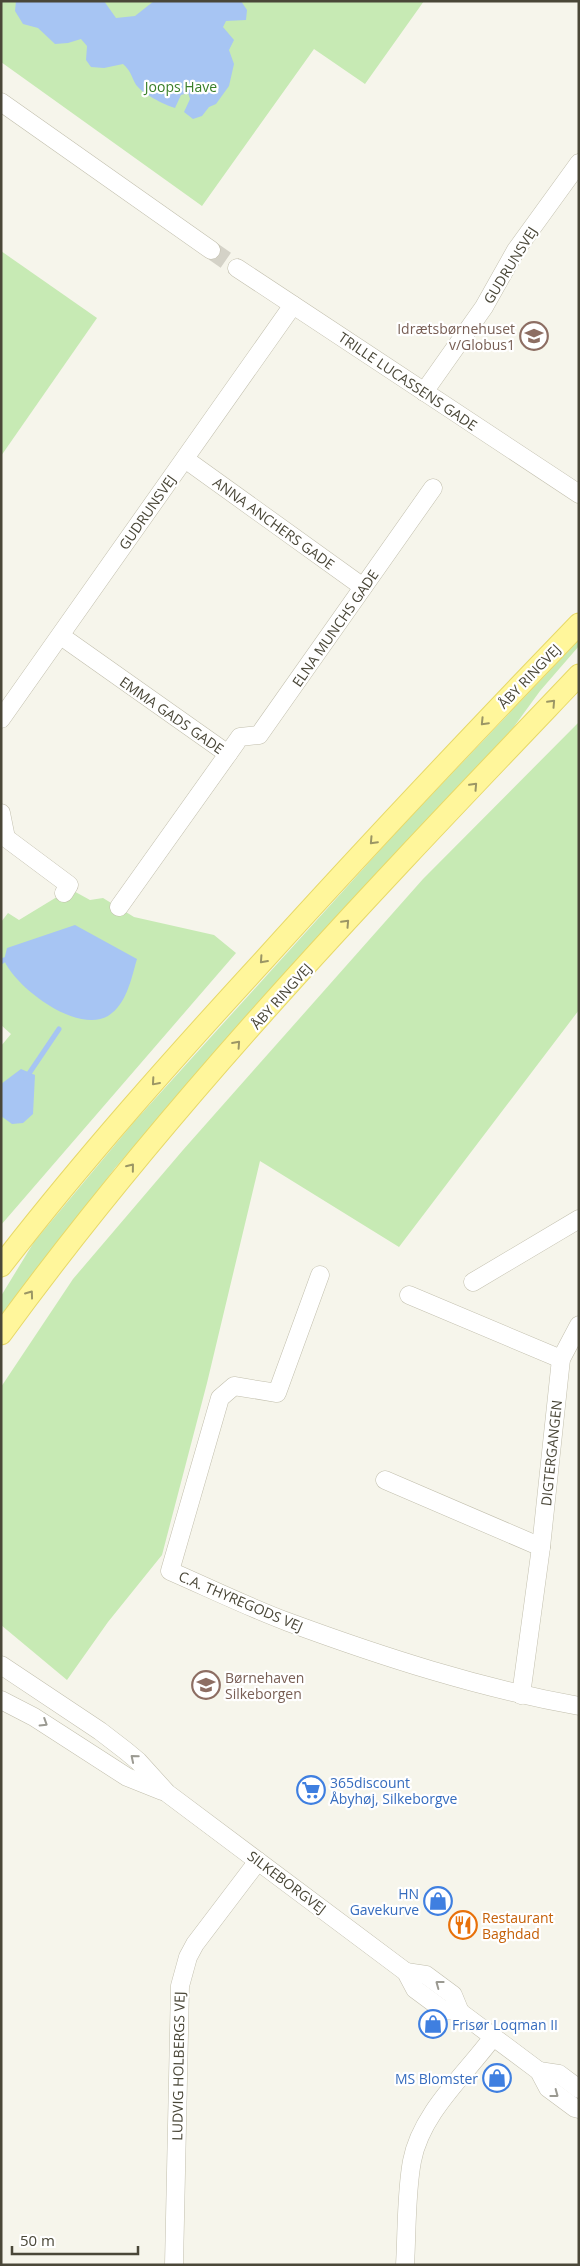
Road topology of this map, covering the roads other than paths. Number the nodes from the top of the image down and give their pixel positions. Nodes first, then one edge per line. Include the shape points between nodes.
1 (1, 102) edge
2 (579, 163) edge
3 (211, 250) tunnel mouth
4 (237, 268) tunnel mouth
5 (292, 305) junction
6 (424, 392) junction
7 (185, 459) junction
8 (433, 488) dead end
9 (579, 494) edge
10 (364, 587) junction
11 (579, 624) edge
12 (61, 636) junction
13 (579, 675) edge
14 (1, 719) edge
15 (228, 754) junction
16 (1, 813) edge
17 (64, 893) dead end
18 (119, 907) dead end
19 (579, 1219) edge
20 (1, 1266) edge
21 (320, 1275) dead end
22 (473, 1282) dead end
23 (410, 1295) dead end
24 (579, 1325) edge
25 (1, 1334) edge
26 (561, 1359) junction
27 (384, 1480) dead end
28 (541, 1547) junction
29 (1, 1665) edge
30 (521, 1695) junction
31 (1, 1700) edge
32 (579, 1706) edge
33 (167, 1793) junction
34 (258, 1861) junction
35 (493, 2037) junction
36 (539, 2071) junction
37 (579, 2089) edge
38 (579, 2109) edge
39 (174, 2265) edge
40 (405, 2265) edge

1 - 3 street
2 - 6 street, GUDRUNSVEJ via 516,250 484,307
4 - 5 street, TRILLE LUCASSENS GADE
5 - 6 street, TRILLE LUCASSENS GADE
5 - 7 street, GUDRUNSVEJ
6 - 9 street, TRILLE LUCASSENS GADE
7 - 10 street, ANNA ANCHERS GADE
7 - 12 street, GUDRUNSVEJ
8 - 10 street, ELNA MUNCHS GADE
10 - 15 street, ELNA MUNCHS GADE via 259,735 240,737
11 -> 20 main road, ÅBY RINGVEJ via 411,800 220,1008
12 - 14 street, GUDRUNSVEJ
12 - 15 street, EMMA GADS GADE
25 -> 13 main road, ÅBY RINGVEJ via 168,1122 337,933
15 - 18 street, EMMA GADS GADE
16 - 17 street via 6,838 69,885
19 - 22 street
21 - 30 street, C.A. THYREGODS VEJ via 277,1393 234,1386 220,1398 170,1571 287,1621 402,1662
23 - 26 street
24 - 26 street, DIGTERGANGEN
26 - 28 street, DIGTERGANGEN
27 - 28 street
28 - 30 street, DIGTERGANGEN
33 -> 29 street, SILKEBORGVEJ via 138,1761 100,1731
30 - 32 street, C.A. THYREGODS VEJ
31 -> 33 street, SILKEBORGVEJ via 34,1717 127,1777
33 - 34 street, SILKEBORGVEJ
34 - 35 street, SILKEBORGVEJ via 406,1972 415,1989 442,2009 460,2012
34 - 39 street, LUDVIG HOLBERGS VEJ via 195,1944 180,1986
35 - 36 street, SILKEBORGVEJ
35 - 40 street via 438,2106 424,2129 412,2160
36 - 37 street, SILKEBORGVEJ via 559,2074
36 -> 38 street, SILKEBORGVEJ via 548,2088

